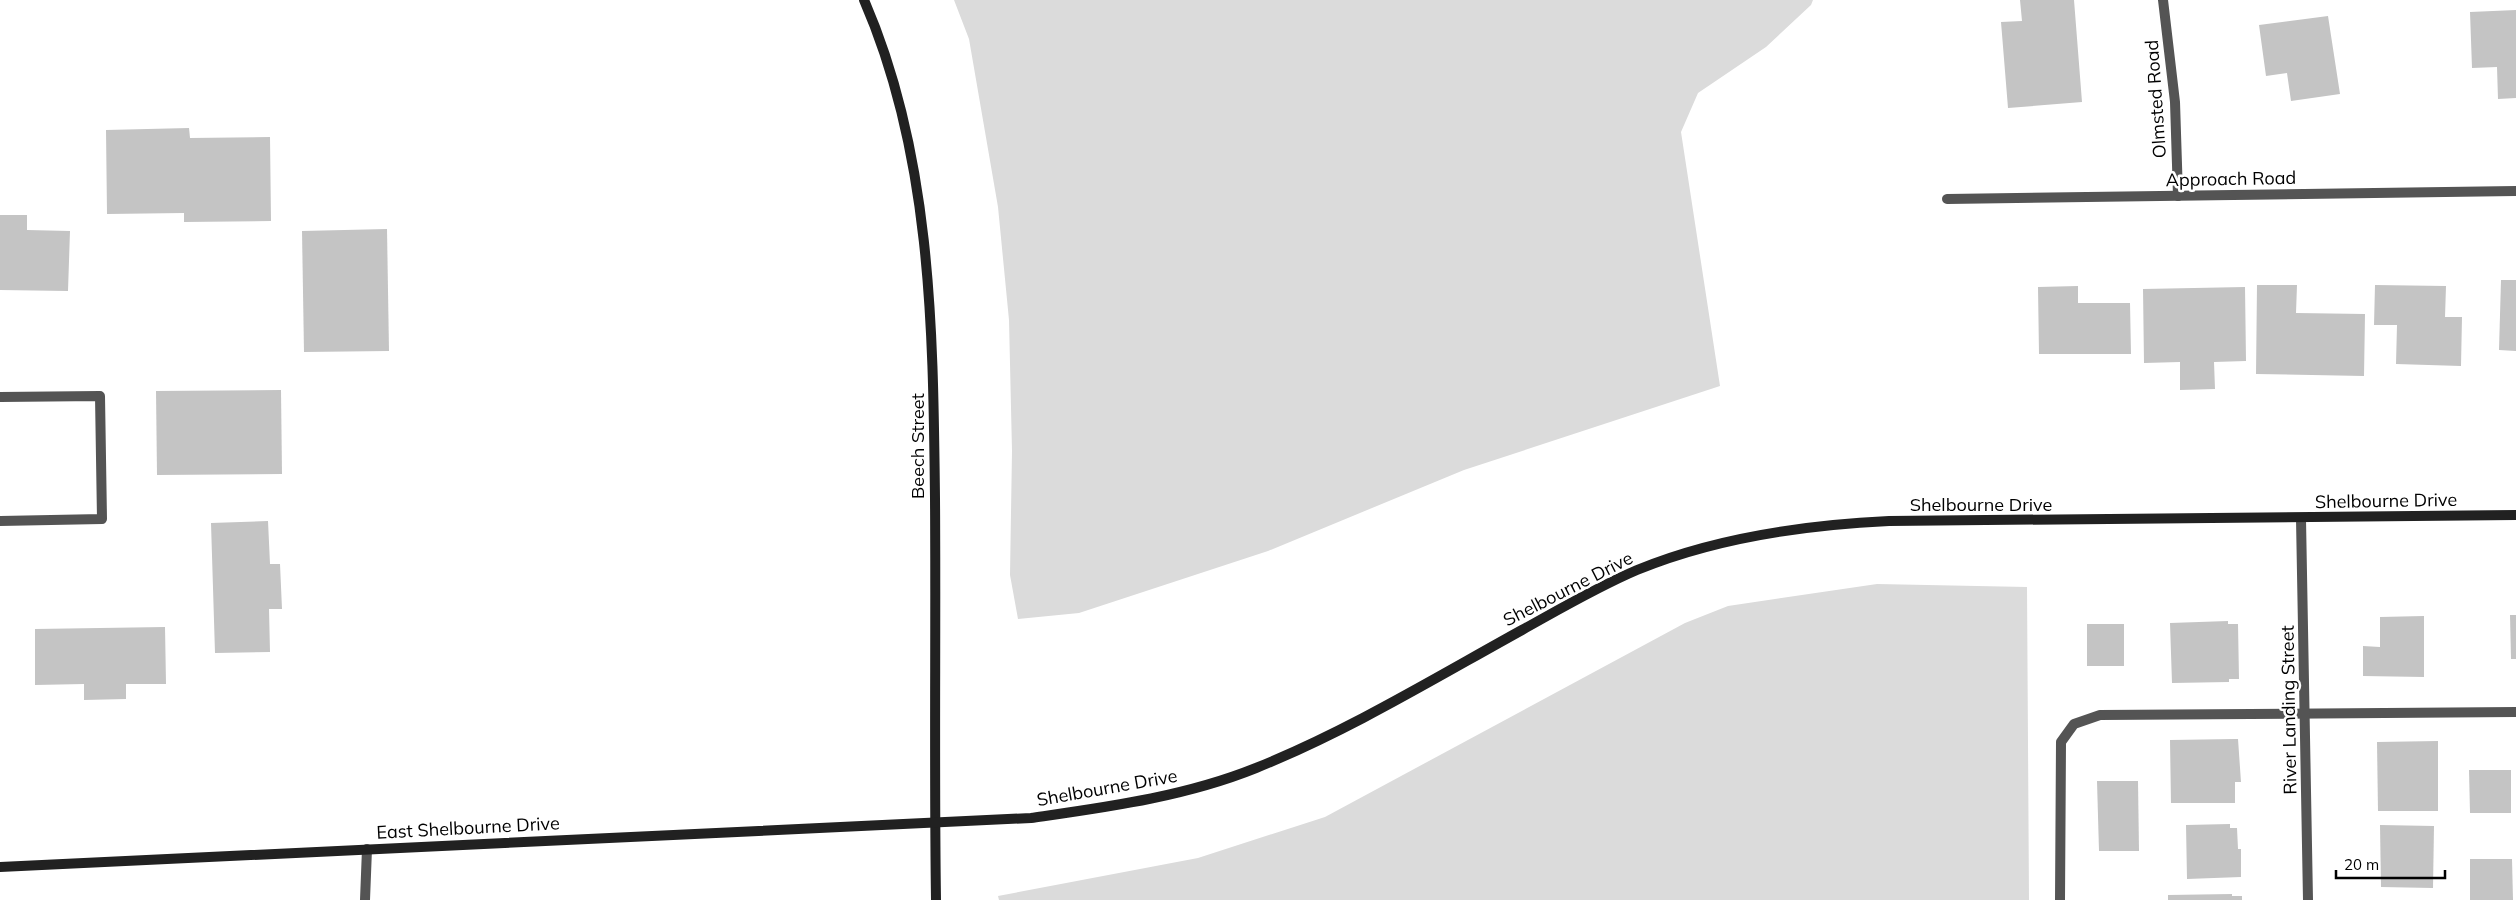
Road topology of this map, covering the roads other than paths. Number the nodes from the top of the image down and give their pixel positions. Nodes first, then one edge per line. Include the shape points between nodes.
1 (864, 0) edge
2 (2163, 0) edge
3 (2516, 191) edge
4 (2178, 196) junction
5 (1947, 199) dead end
6 (0, 398) edge
7 (2516, 516) edge
8 (2301, 519) junction
9 (0, 521) edge
10 (2516, 712) edge
11 (2304, 713) junction
12 (936, 824) junction
13 (367, 849) junction
14 (0, 867) edge
15 (365, 900) edge
16 (936, 900) edge
17 (2060, 900) edge
18 (2308, 900) edge

1 - 12 street, Beech Street via 896,92 914,168 924,237 934,377
2 - 4 street, Olmsted Road via 2175,102
3 - 4 street, Approach Road
4 - 5 street, Approach Road
6 - 9 street via 100,396 102,519
7 - 8 street, Shelbourne Drive
8 - 11 street, River Landing Street
8 - 12 street, Shelbourne Drive via 1889,521 1823,524 1755,535 1701,549 1630,574 1589,593 1379,708 1255,768 1199,787 1126,805 1031,818
10 - 11 street
11 - 17 street via 2100,715 2074,724 2061,742
11 - 18 street, River Landing Street
12 - 13 street, East Shelbourne Drive
12 - 16 street, Beech Street
13 - 14 street, East Shelbourne Drive
13 - 15 street

